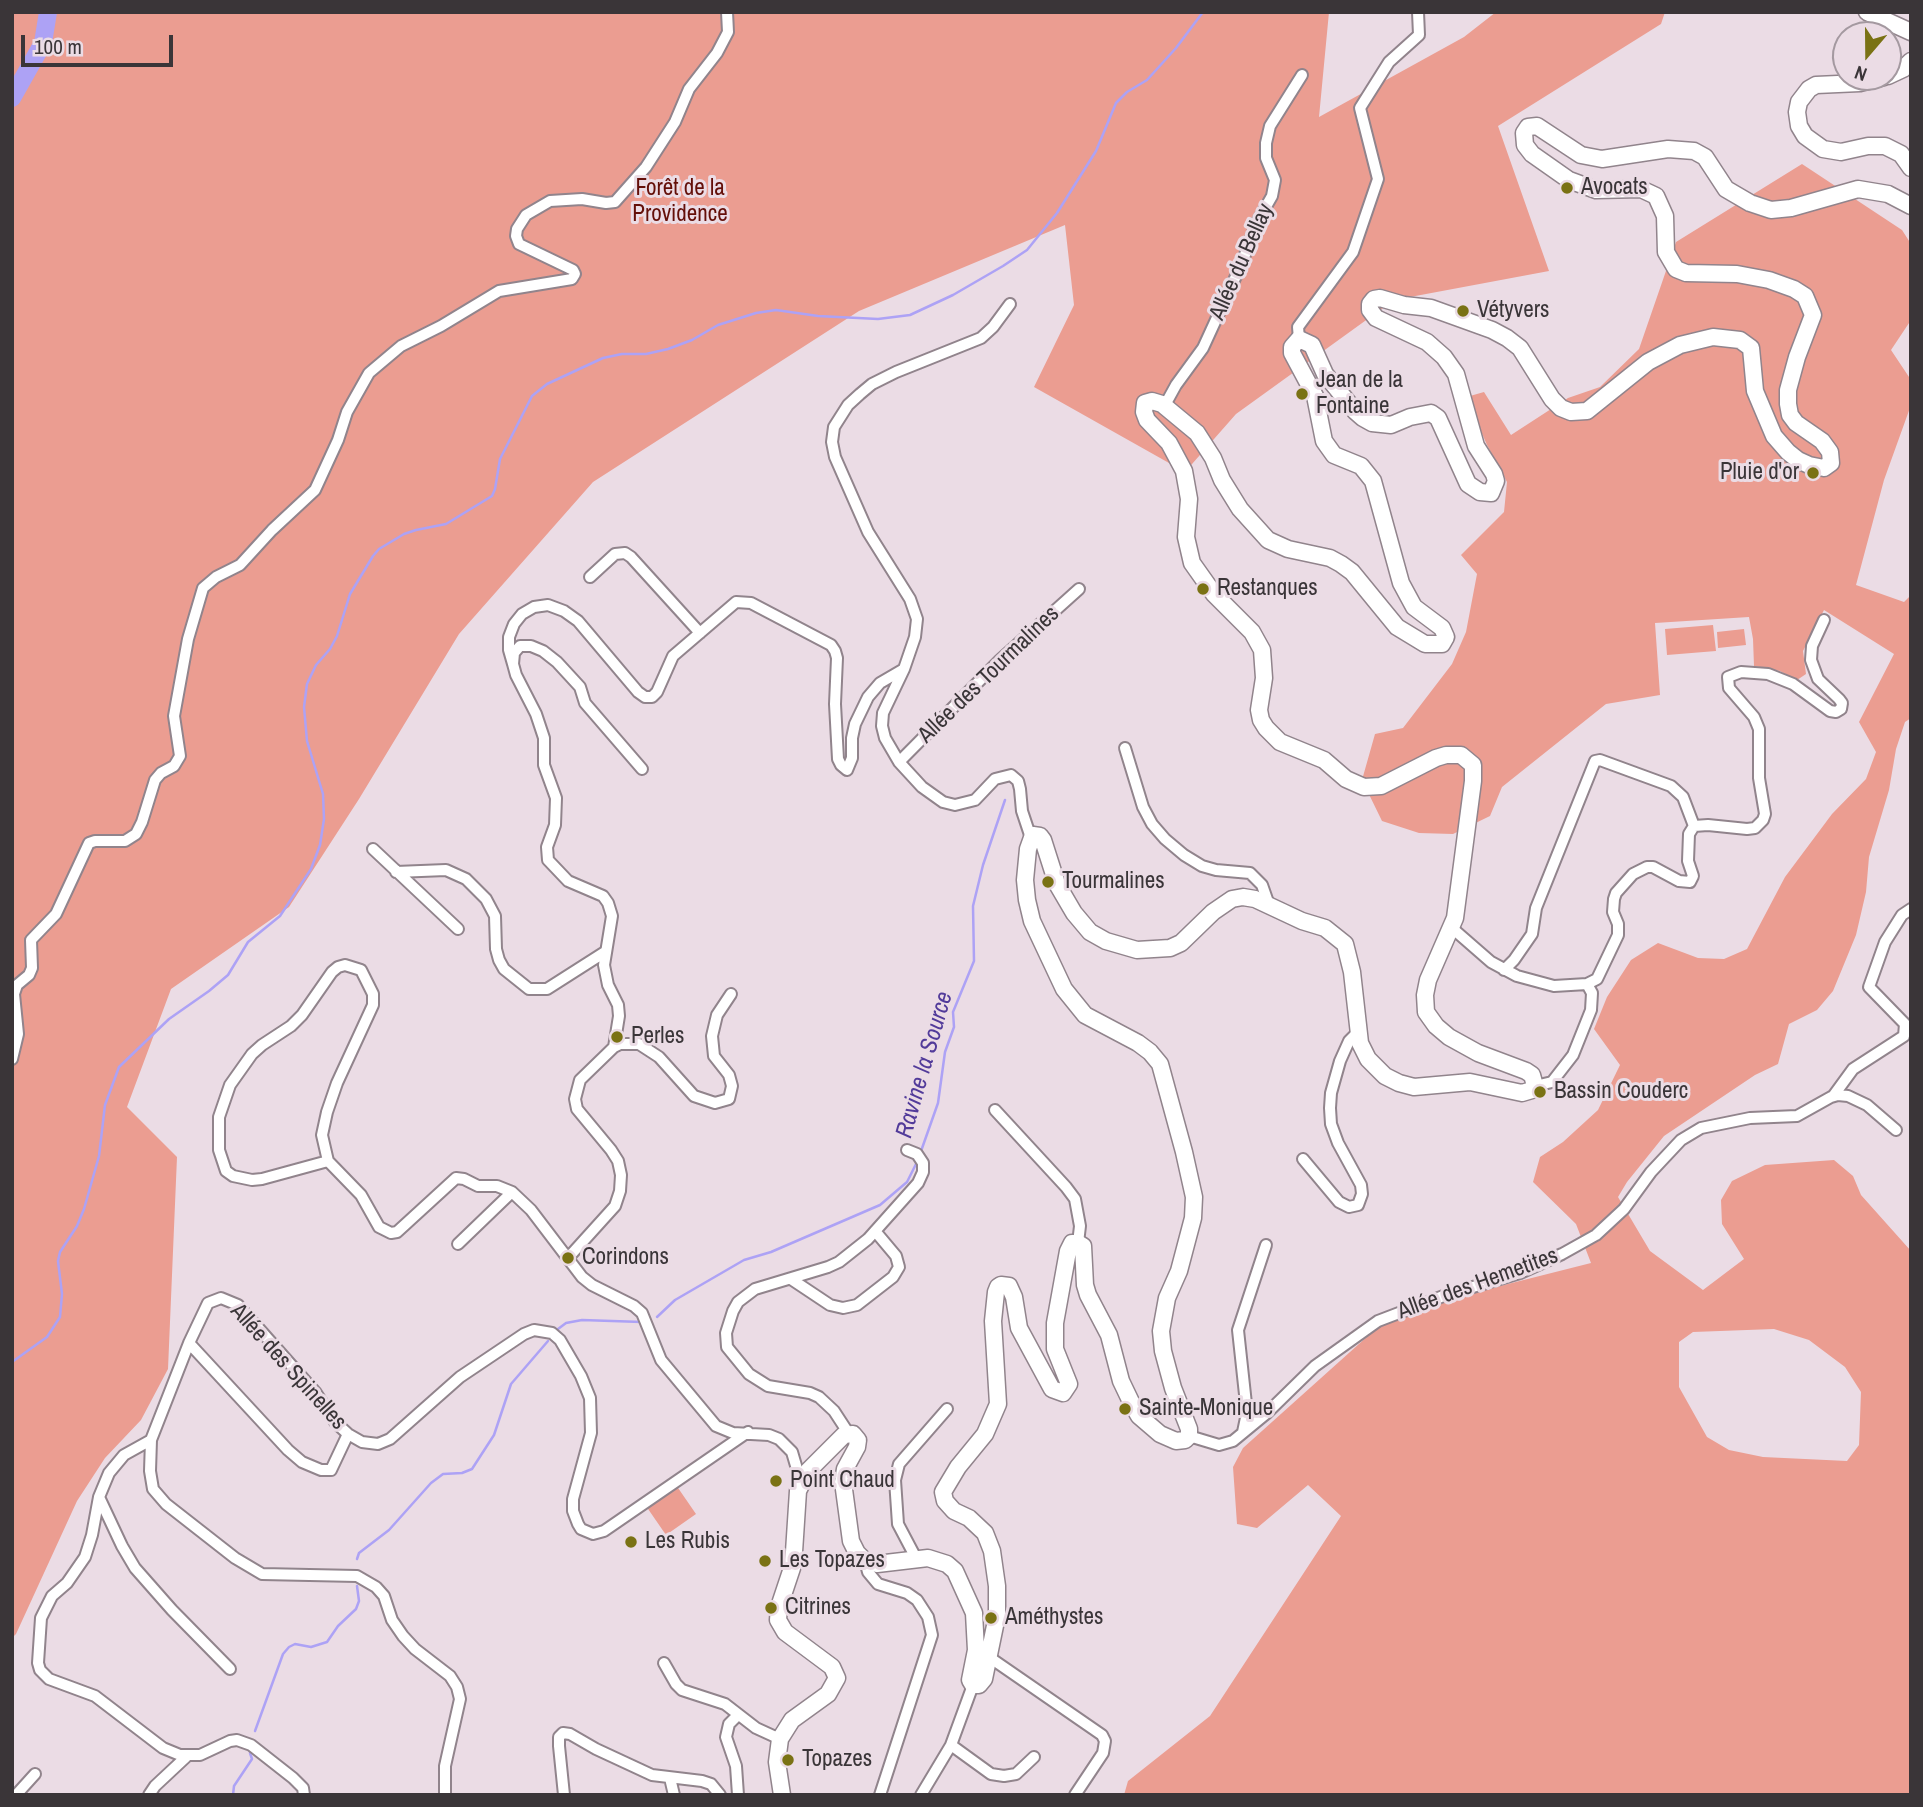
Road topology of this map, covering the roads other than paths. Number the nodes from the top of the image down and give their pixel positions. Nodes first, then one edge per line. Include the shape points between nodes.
1 (727, 12) edge
2 (1418, 12) edge
3 (1867, 12) edge
4 (1911, 32) edge
5 (1302, 75) dead end
6 (1832, 84) edge
7 (1911, 168) edge
8 (1911, 206) edge
9 (1010, 304) dead end
10 (1299, 339) junction
11 (1165, 405) junction
12 (590, 577) dead end
13 (1079, 589) dead end
14 (1824, 620) dead end
15 (700, 633) junction
16 (513, 664) junction
17 (904, 669) junction
18 (1125, 748) dead end
19 (899, 762) junction
20 (642, 769) dead end
21 (1695, 826) junction
22 (1031, 838) junction
23 (373, 849) dead end
24 (396, 872) junction
25 (1269, 905) junction
26 (1911, 909) edge
27 (1452, 928) junction
28 (458, 929) dead end
29 (605, 952) junction
30 (1504, 970) junction
31 (1587, 984) junction
32 (731, 994) dead end
33 (1357, 1032) junction
34 (614, 1047) junction
35 (12, 1059) edge
36 (1535, 1086) junction
37 (1834, 1095) junction
38 (995, 1110) dead end
39 (1896, 1130) dead end
40 (907, 1150) dead end
41 (1303, 1159) dead end
42 (328, 1161) junction
43 (512, 1192) junction
44 (875, 1231) junction
45 (1078, 1243) junction
46 (458, 1244) dead end
47 (1266, 1245) dead end
48 (568, 1258) junction
49 (791, 1279) junction
50 (189, 1343) junction
51 (947, 1409) dead end
52 (748, 1432) junction
53 (1243, 1432) junction
54 (348, 1434) junction
55 (849, 1434) junction
56 (1189, 1436) junction
57 (151, 1440) junction
58 (804, 1477) junction
59 (99, 1497) junction
60 (917, 1560) junction
61 (865, 1561) junction
62 (989, 1657) junction
63 (664, 1663) dead end
64 (230, 1669) dead end
65 (973, 1685) junction
66 (738, 1715) junction
67 (780, 1739) junction
68 (951, 1745) junction
69 (186, 1757) junction
70 (1034, 1757) dead end
71 (35, 1774) dead end
72 (670, 1778) junction
73 (21, 1793) edge
74 (149, 1795) edge
75 (304, 1795) edge
76 (445, 1795) edge
77 (564, 1795) edge
78 (674, 1795) edge
79 (720, 1795) edge
80 (738, 1795) edge
81 (782, 1795) edge
82 (880, 1795) edge
83 (921, 1795) edge
84 (1075, 1795) edge

1 - 35 street via 728,32 717,53 689,89 675,122 646,167 615,202 550,201 526,215 517,229 519,244 573,270 572,279 499,291 401,346 369,373 347,412 315,490 240,565 203,588 174,716 180,756 155,780 136,834 125,841 89,844 56,914 32,940 32,968 14,994 18,1034
2 - 10 street via 1419,35 1389,62 1360,108 1378,179 1353,252 1298,327
3 - 4 main road
5 - 11 street, Allée du Bellay via 1270,126 1265,158 1275,180 1272,195 1203,348
6 - 7 main road via 1816,85 1799,102 1799,126 1805,136 1822,149 1841,152 1885,146 1901,154
8 - 10 main road via 1888,194 1858,189 1772,210 1726,189 1705,157 1693,151 1668,149 1602,159 1581,155 1537,126 1524,133 1525,145 1532,153 1569,180 1596,190 1641,189 1656,195 1665,216 1666,252 1676,269 1769,280 1805,296 1813,315 1788,390 1788,404 1796,423 1830,452 1831,463 1824,468 1798,460 1774,436 1755,391 1751,348 1740,340 1713,337 1680,345 1648,362 1587,411 1570,412 1552,399 1520,348 1507,338 1443,312 1374,299 1370,310 1376,317 1427,342 1456,374 1476,446 1496,481 1491,493 1480,492 1468,484 1432,412 1391,425 1372,423 1355,411 1325,373 1312,345
9 - 17 street, Allée des Tourmalines via 981,338 872,384 848,405 832,435 835,457 868,532 915,609 917,628
10 - 11 main road via 1292,353 1315,396 1324,441 1334,455 1361,466 1373,481 1401,583 1414,607 1444,632 1442,644 1425,644 1397,627 1341,564 1288,550 1259,532 1240,509 1197,433
11 - 27 main road via 1148,401 1144,412 1174,450 1184,471 1189,555 1214,594 1258,641 1264,658 1261,720 1266,728 1280,742 1324,760 1364,787 1381,786 1446,755 1461,755 1473,765
12 - 15 street via 615,554 625,553
13 - 19 street, Allée des Tourmalines via 1000,660
14 - 21 street via 1811,660 1818,679 1842,703 1841,709 1824,708 1781,678 1755,672 1731,674 1729,688 1759,729 1765,814 1755,828
15 - 16 street via 673,656 652,697 638,692 578,621 548,605 528,610 514,625 509,643
15 - 17 street via 743,600 831,645 837,658 838,759 847,769 855,724 868,696
16 - 20 street via 514,653 525,645 557,662
16 - 29 street via 544,738 544,765 556,798 548,860 568,881 603,896 608,903 612,916
17 - 19 street, Allée des Tourmalines via 883,713 882,726
18 - 25 street via 1143,807 1165,839 1202,866 1250,873 1262,886
19 - 22 street, Allée des Tourmalines via 922,787 955,805 975,800 996,779 1011,775 1020,789
21 - 30 street via 1683,797 1671,786 1595,761 1536,908 1532,934
21 - 31 street via 1689,834 1692,881 1679,881 1653,867 1633,874 1614,899 1617,941 1600,975
22 - 25 main road via 1036,834 1043,840 1057,884 1081,923 1105,941 1123,947 1170,948 1233,899 1243,897
22 - 56 main road via 1027,900 1064,989 1085,1015 1139,1043 1160,1064 1184,1152 1194,1197 1193,1218 1161,1331
23 - 24 street
24 - 28 street
24 - 29 street via 446,870 466,879 495,916 499,960 529,989 547,989
25 - 33 main road via 1325,928 1345,944
26 - 37 street via 1885,942 1869,987 1905,1024 1904,1036 1853,1069
27 - 30 street
27 - 36 main road via 1428,980 1426,1012 1450,1037 1527,1071
29 - 34 street via 608,985 619,1012
30 - 31 street via 1554,986
31 - 36 street via 1592,993 1591,1010 1573,1055 1552,1082
32 - 34 street via 717,1015 712,1036 714,1056 732,1086 723,1103 694,1096 659,1057 639,1044
33 - 36 main road via 1368,1059 1399,1083 1414,1087 1460,1081 1522,1093
33 - 41 street via 1340,1061 1330,1108 1338,1143 1361,1185 1358,1205 1339,1202
34 - 48 street via 580,1080 575,1099 582,1117 618,1161 620,1191 615,1206
37 - 39 street via 1867,1105
37 - 53 street, Allée des Hemetites via 1797,1116 1701,1128 1681,1140 1624,1209 1595,1235 1520,1273 1446,1294 1378,1321 1315,1366
38 - 45 street via 1075,1199
40 - 44 street via 917,1154 923,1172
42 - 42 street via 262,1179 233,1176 226,1171 219,1150 219,1116 230,1085 252,1054 291,1026 332,972 345,965 361,970 373,994 373,1005 327,1112 322,1135
42 - 43 street via 361,1195 379,1227 391,1233 456,1178
43 - 46 street
43 - 48 street
44 - 49 street via 839,1262
44 - 49 street via 896,1256 899,1267 893,1278 857,1305 830,1305
45 - 56 main road via 1085,1253 1088,1295 1109,1335 1132,1404 1160,1434 1176,1441
45 - 62 main road via 1072,1243 1068,1251 1054,1337 1068,1389 1063,1393 1052,1388 1019,1328 1012,1292 1001,1285 993,1321 998,1404 985,1434 943,1492 950,1507 978,1525 990,1541 997,1600
47 - 53 street via 1238,1330 1247,1413
48 - 52 street via 592,1285 642,1313 661,1360 716,1426
49 - 55 street via 755,1289 738,1302 725,1343 760,1382 819,1397
50 - 54 street via 302,1462 331,1470
50 - 54 street, Allée des Spinelles via 208,1303 230,1300
50 - 57 street, Allée des Spinelles
51 - 60 street via 899,1464 895,1480 898,1524
52 - 54 street, Allée des Spinelles via 604,1531 587,1532 575,1519 573,1499 591,1433 590,1398 561,1340 534,1330 460,1377 390,1440 362,1442
52 - 58 street via 779,1439 792,1452
53 - 56 street, Allée des Hemetites via 1219,1445
55 - 58 main road via 838,1439
55 - 61 main road via 856,1436 858,1447 845,1469 844,1497 851,1541
57 - 59 street via 115,1462
57 - 76 street, Allée des Spinelles via 153,1489 235,1558 262,1574 357,1576 384,1596 402,1636 457,1687 460,1699 445,1766
58 - 67 main road via 796,1502 792,1568 778,1620 785,1632 832,1667 837,1678 828,1694 792,1720
59 - 64 street via 135,1568
59 - 69 street via 85,1557 41,1618 40,1670 49,1679 95,1696 163,1748
60 - 61 main road
60 - 65 main road via 947,1564 960,1580 974,1613
61 - 82 street via 878,1584 916,1600 928,1617 932,1636
62 - 65 main road via 984,1679
62 - 84 street via 1102,1735 1103,1753
63 - 66 street via 682,1690 720,1702
65 - 68 street
66 - 67 street
66 - 80 street via 729,1724 726,1737 736,1766
67 - 81 main road via 777,1762
68 - 70 street via 991,1774 1004,1776 1016,1774
68 - 83 street
69 - 74 street
69 - 75 street via 230,1741 244,1742 293,1778
71 - 73 street
72 - 77 street via 639,1769 563,1732 559,1746
72 - 78 street
72 - 79 street via 702,1780

